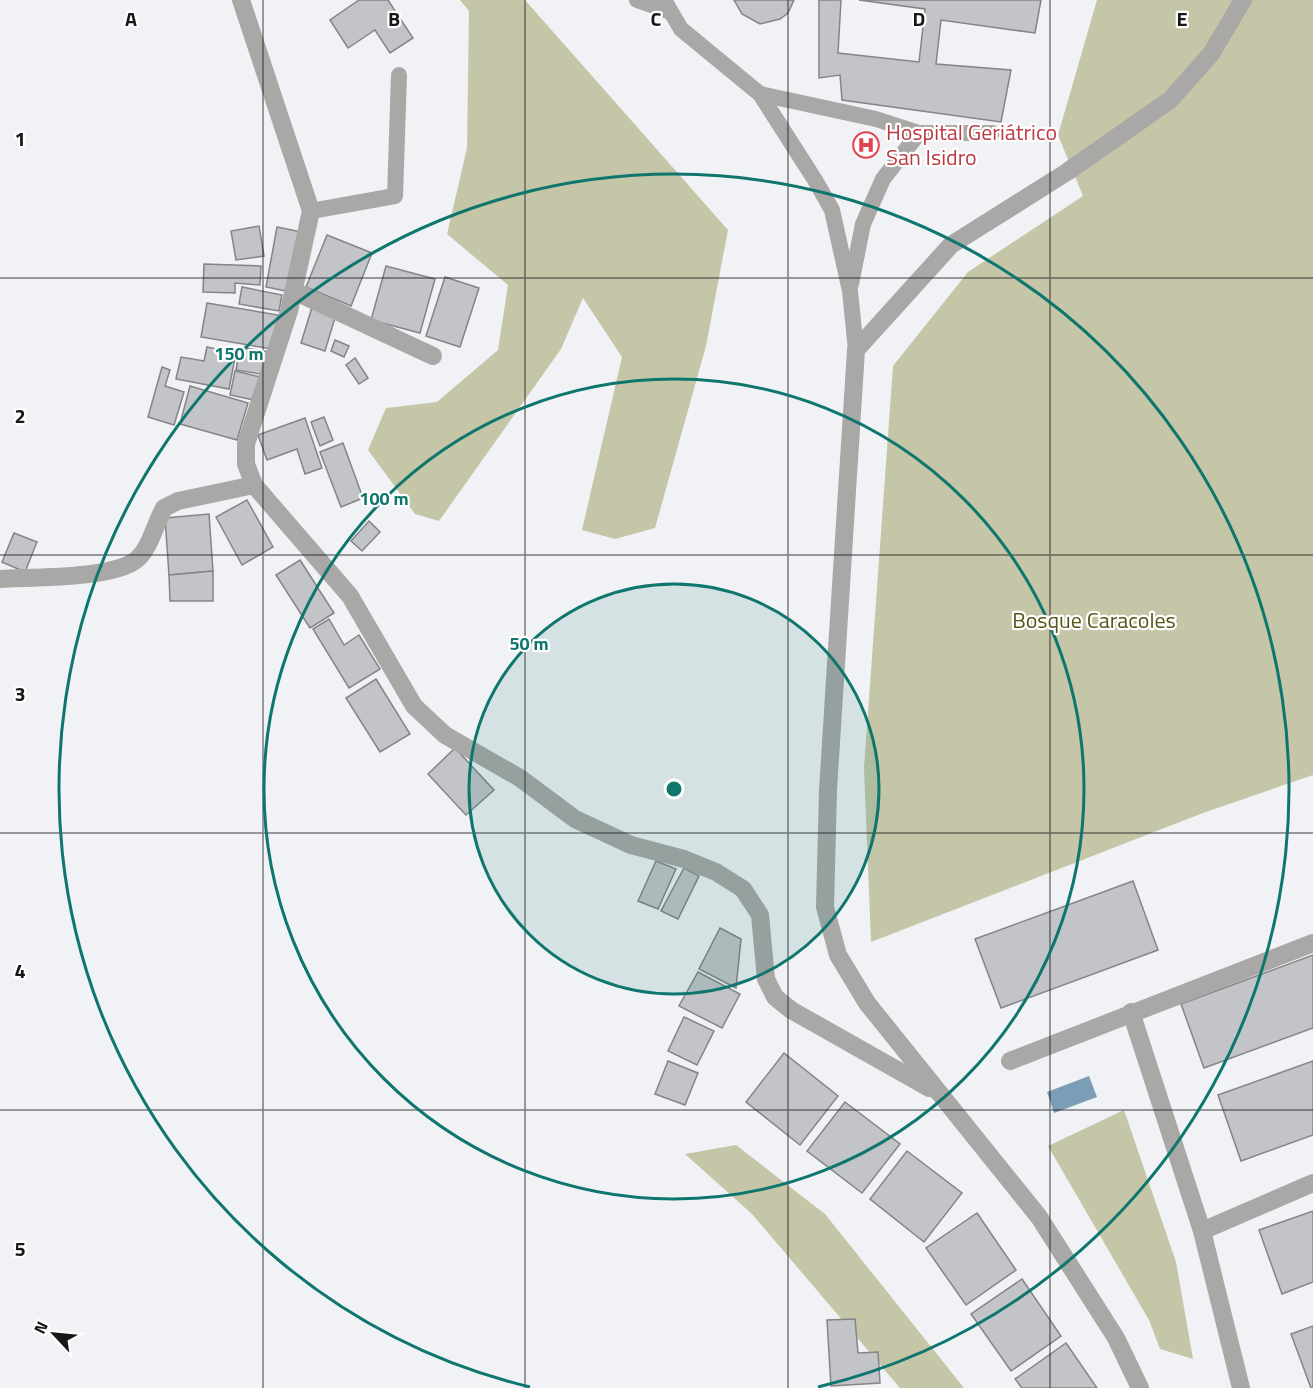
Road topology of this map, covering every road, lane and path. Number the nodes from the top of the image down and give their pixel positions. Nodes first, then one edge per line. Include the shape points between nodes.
1 (241, 0) edge
2 (637, 0) edge
3 (1243, 0) edge
4 (666, 6) edge
5 (399, 75) dead end
6 (760, 94) junction
7 (919, 133) junction
8 (992, 133) dead end
9 (311, 210) junction
10 (294, 291) junction
11 (850, 291) junction
12 (856, 350) junction
13 (433, 356) dead end
14 (254, 485) junction
15 (0, 579) edge
16 (1313, 943) edge
17 (1131, 1012) junction
18 (1010, 1061) dead end
19 (938, 1093) junction
20 (1313, 1183) edge
21 (1203, 1231) junction
22 (1140, 1388) edge
23 (1241, 1388) edge

1 - 9 street
2 - 4 lane
3 - 12 street via 1211,54 1170,100 1077,166 951,245
4 - 6 lane via 681,29
5 - 9 lane via 395,196
6 - 7 lane via 876,119
6 - 11 lane via 831,210
7 - 8 lane
7 - 11 lane via 883,179 867,215
9 - 10 street
10 - 13 street
10 - 14 street via 246,444 246,464
11 - 12 lane
12 - 19 street via 828,790 825,907 838,955 867,1004
14 - 15 street via 178,501 164,508 146,547 136,560 121,568 90,574
14 - 19 street via 350,596 414,706 445,735 520,778 575,819 631,845 716,872 743,890 760,915 766,979 775,996 791,1010
16 - 17 street
17 - 18 street
17 - 21 street
19 - 22 street via 1039,1216 1116,1338
20 - 21 street
21 - 23 street

